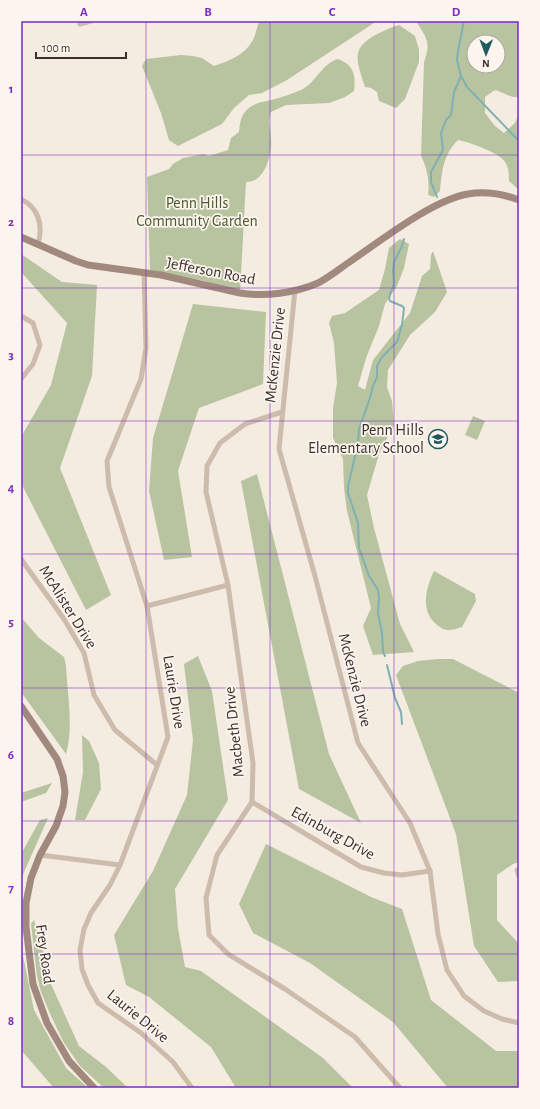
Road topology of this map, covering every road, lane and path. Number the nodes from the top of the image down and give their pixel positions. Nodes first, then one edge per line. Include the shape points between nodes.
1 (91, 21) edge
2 (80, 24) dead end
3 (21, 199) edge
4 (519, 200) edge
5 (21, 237) edge
6 (38, 245) junction
7 (144, 272) junction
8 (295, 290) junction
9 (21, 316) edge
10 (21, 379) edge
11 (282, 412) junction
12 (21, 559) edge
13 (228, 585) junction
14 (147, 606) junction
15 (21, 706) edge
16 (157, 765) junction
17 (252, 802) junction
18 (40, 855) junction
19 (120, 865) junction
20 (517, 870) dead end
21 (430, 871) junction
22 (519, 876) edge
23 (519, 1023) edge
24 (94, 1088) edge
25 (192, 1088) edge
26 (400, 1088) edge

1 - 2 street
3 - 6 street via 38,217 41,232
4 - 8 street, Jefferson Road via 486,193 453,198 409,222 327,278
5 - 6 street, Jefferson Road
6 - 7 street, Jefferson Road via 76,262
7 - 8 street, Jefferson Road via 243,294 260,295
7 - 14 street, Laurie Drive via 146,348 141,379 107,461 109,487
8 - 11 street, McKenzie Drive
9 - 10 street via 33,323 40,345 33,364
11 - 13 street, Macbeth Drive via 245,424 220,443 207,466 206,492
11 - 21 street, McKenzie Drive via 279,449 358,743 410,823
12 - 16 street, McAlister Drive via 84,653 94,695 115,730
13 - 14 street
13 - 17 street, Macbeth Drive via 253,763
14 - 16 street, Laurie Drive via 168,737
15 - 18 street, Frey Road via 57,759 63,776 63,806 56,826
16 - 19 street, Laurie Drive
17 - 21 street, Edinburg Drive via 361,867 402,875
17 - 26 street via 218,855 206,898 210,935 228,954 355,1037
18 - 19 street
18 - 24 street, Frey Road via 31,878 26,903 26,927 33,984 54,1036 69,1061
19 - 25 street, Laurie Drive via 84,929 80,950 82,968 98,1003 142,1033 173,1062
20 - 22 street
21 - 23 street, McKenzie Drive via 438,934 447,970 464,996 484,1011

